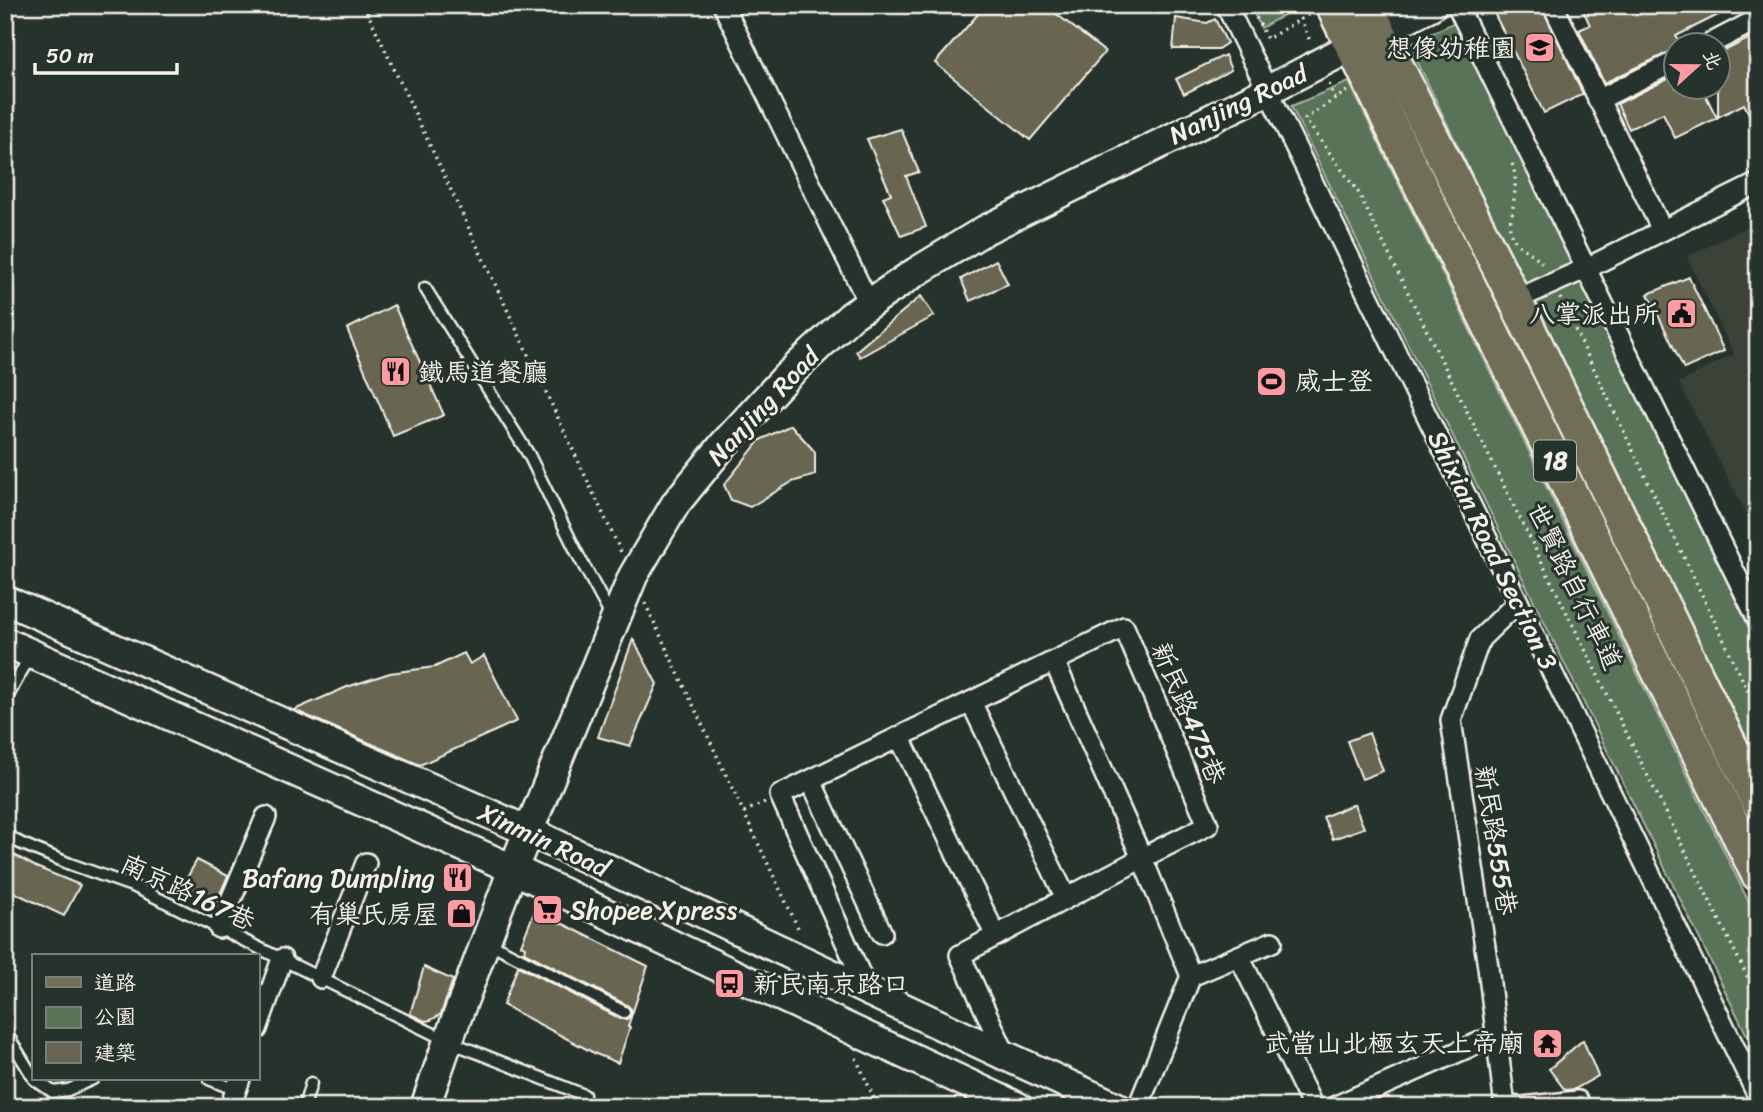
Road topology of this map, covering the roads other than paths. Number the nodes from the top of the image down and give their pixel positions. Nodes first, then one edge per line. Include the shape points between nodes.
1 (723, 5) edge
2 (1226, 5) edge
3 (1332, 5) edge
4 (1432, 5) edge
5 (1457, 5) edge
6 (1553, 5) edge
7 (1373, 19) edge
8 (1758, 19) edge
9 (1732, 32) edge
10 (1352, 47) junction
11 (1662, 68) edge
12 (1268, 90) junction
13 (1598, 100) junction
14 (1758, 183) edge
15 (1662, 230) junction
16 (1587, 268) junction
17 (425, 288) dead end
18 (1515, 300) junction
19 (869, 304) junction
20 (5, 600) edge
21 (1518, 602) junction
22 (1758, 620) edge
23 (615, 623) junction
24 (18, 648) edge
25 (1054, 661) junction
26 (5, 701) edge
27 (971, 702) junction
28 (900, 738) junction
29 (811, 781) junction
30 (1758, 802) edge
31 (266, 817) dead end
32 (528, 831) junction
33 (5, 834) edge
34 (1142, 858) junction
35 (366, 863) dead end
36 (513, 869) junction
37 (1758, 875) edge
38 (1066, 898) junction
39 (219, 928) junction
40 (882, 933) dead end
41 (996, 936) junction
42 (486, 941) junction
43 (1272, 942) dead end
44 (1240, 956) junction
45 (282, 959) junction
46 (1191, 976) junction
47 (321, 978) junction
48 (868, 992) junction
49 (624, 1012) dead end
50 (259, 1023) edge
51 (5, 1031) edge
52 (1496, 1035) junction
53 (448, 1041) junction
54 (1006, 1056) junction
55 (32, 1075) edge
56 (37, 1080) edge
57 (91, 1080) edge
58 (211, 1080) edge
59 (311, 1083) dead end
60 (235, 1092) edge
61 (1758, 1096) edge
62 (1505, 1106) edge
63 (304, 1107) edge
64 (425, 1107) edge
65 (583, 1107) edge
66 (1018, 1107) edge
67 (1117, 1107) edge
68 (1138, 1107) edge
69 (1312, 1107) edge
70 (1334, 1107) edge
71 (1582, 1107) edge

1 - 19 street
2 - 12 street, Shixian Road Section 3
3 - 10 main road, 18
4 - 7 street, Nanjing Road
5 - 16 street
6 - 13 street
7 - 10 street, Nanjing Road
7 - 18 main road, 18
8 - 9 street
10 - 12 street, Nanjing Road
10 - 37 main road, 18
11 - 13 street
12 - 19 street, Nanjing Road via 985,230
12 - 21 street, Shixian Road Section 3
13 - 15 street
14 - 15 street
15 - 16 street
16 - 18 street
16 - 22 street
17 - 23 lane via 528,455
18 - 30 main road, 18
19 - 23 street, Nanjing Road via 786,377 676,503 633,576
20 - 32 street, Xinmin Road
21 - 52 street, 新民路555巷 via 1480,639 1451,720
21 - 61 street, Shixian Road Section 3
23 - 32 street, Nanjing Road
24 - 26 lane
24 - 36 street, Xinmin Road
25 - 27 street, 新民路475巷
25 - 34 street
25 - 34 street, 新民路475巷 via 1124,627 1208,825
27 - 28 street, 新民路475巷
27 - 38 street
28 - 29 street, 新民路475巷
28 - 41 street
29 - 40 street
29 - 48 street, 新民路475巷 via 780,795
31 - 39 street
32 - 36 street, Nanjing Road
32 - 48 street, Xinmin Road
33 - 39 lane, 南京路167巷 via 135,887
34 - 38 street, 新民路475巷
34 - 46 street
35 - 47 street
36 - 42 street, Nanjing Road
36 - 66 street, Xinmin Road
38 - 41 street, 新民路475巷
39 - 45 lane, 南京路167巷
41 - 54 street, 新民路475巷 via 960,955
42 - 49 lane
42 - 53 street, Nanjing Road
43 - 44 street
44 - 46 street
44 - 69 street
45 - 47 lane, 南京路167巷
45 - 50 street
46 - 68 street
47 - 53 lane, 南京路167巷
48 - 54 street, Xinmin Road
51 - 55 lane
52 - 62 street, 新民路555巷
52 - 70 street
53 - 64 street, Nanjing Road
53 - 65 lane, 南京路167巷 via 584,1095
54 - 67 street, Xinmin Road
56 - 57 lane via 53,1092
58 - 60 lane
59 - 63 lane
62 - 71 street via 1578,1101

